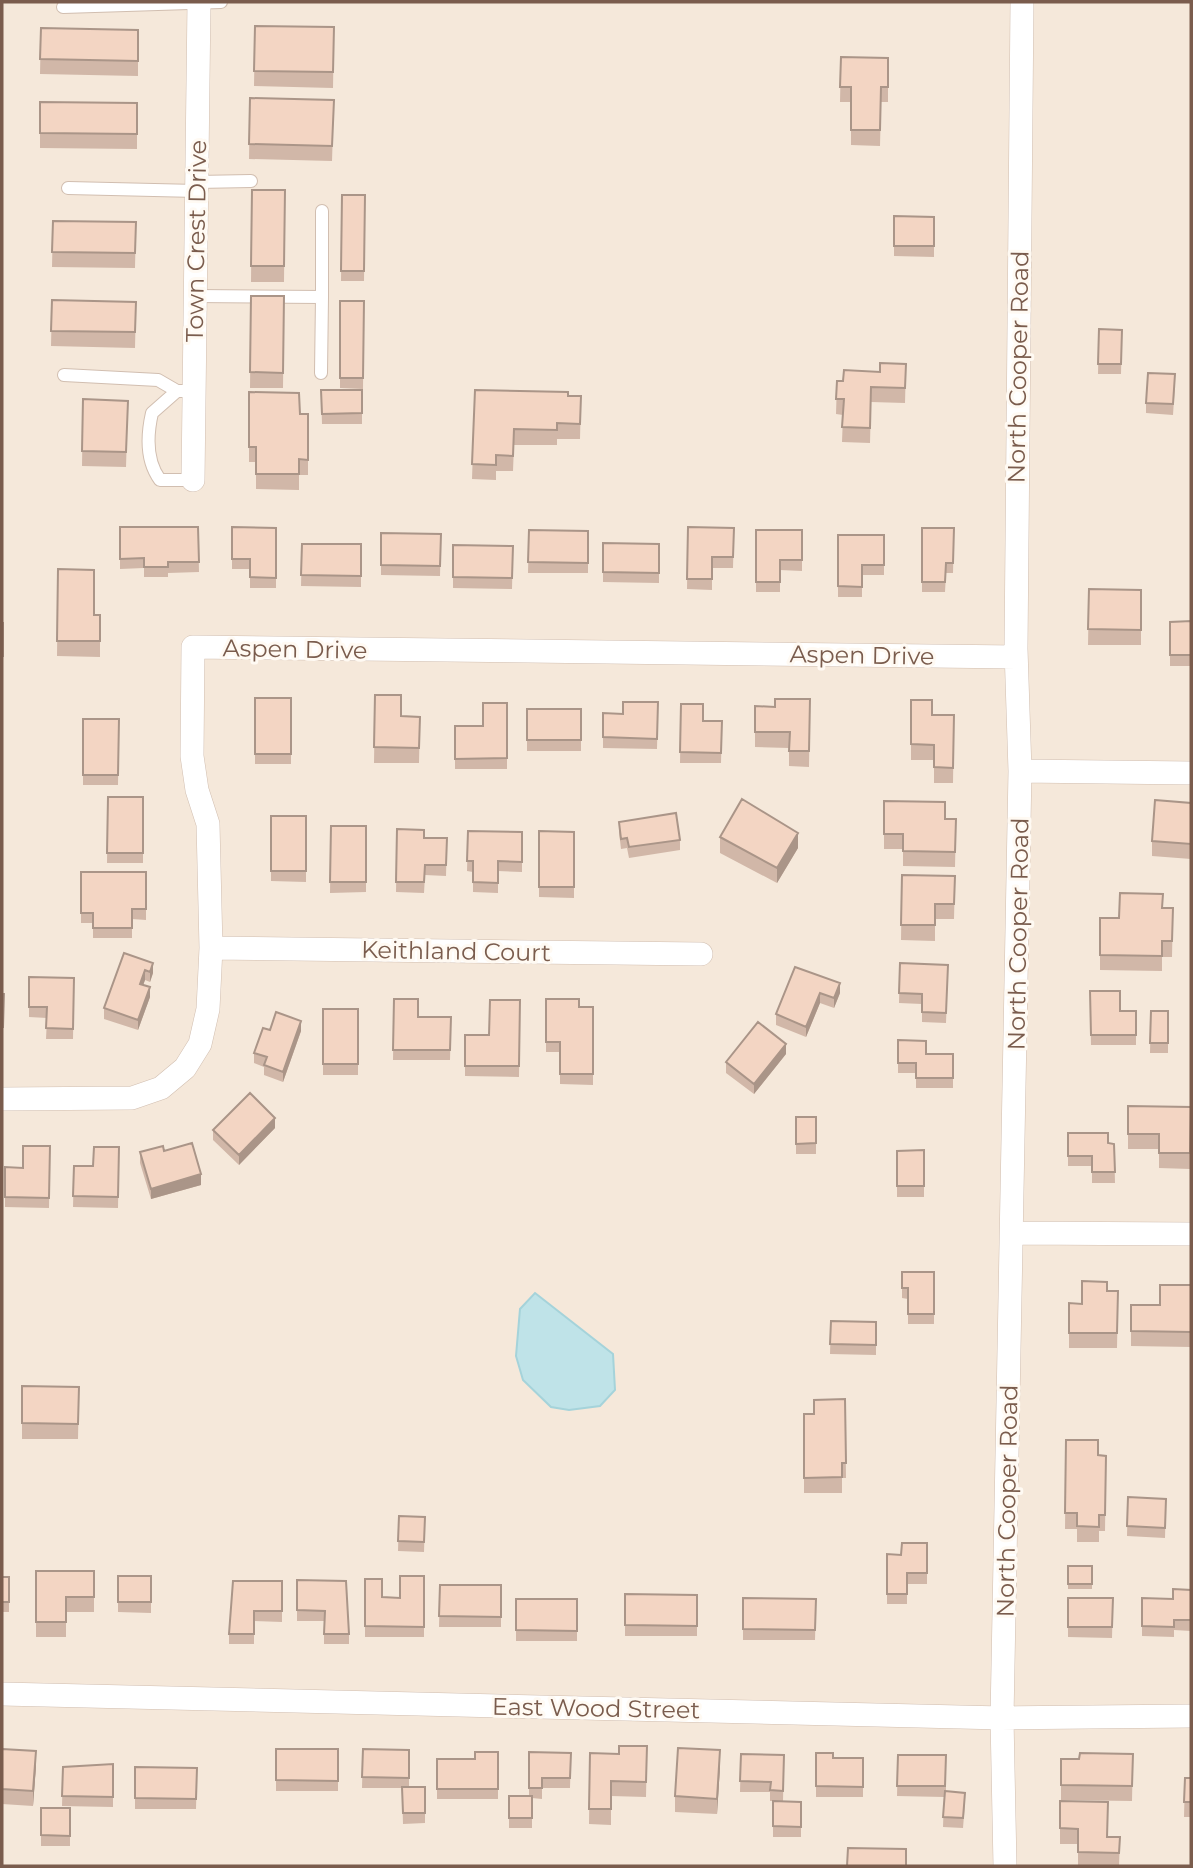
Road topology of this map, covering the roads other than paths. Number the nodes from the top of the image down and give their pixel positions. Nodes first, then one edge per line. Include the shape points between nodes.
1 (199, 2) edge
2 (221, 2) edge
3 (1022, 2) edge
4 (63, 7) dead end
5 (251, 181) dead end
6 (197, 186) junction
7 (68, 188) dead end
8 (322, 212) dead end
9 (195, 296) junction
10 (322, 297) junction
11 (321, 373) dead end
12 (64, 375) dead end
13 (186, 391) junction
14 (194, 480) joint
15 (1016, 657) junction
16 (1020, 771) junction
17 (1191, 773) edge
18 (211, 948) junction
19 (701, 954) dead end
20 (2, 1099) edge
21 (1014, 1233) junction
22 (1191, 1234) edge
23 (2, 1693) edge
24 (1191, 1716) edge
25 (1002, 1718) junction
26 (1005, 1866) edge

1 - 2 lane
1 - 4 lane
1 - 6 street, Town Crest Drive
3 - 15 street, North Cooper Road
5 - 6 lane
6 - 7 lane
6 - 9 street, Town Crest Drive
8 - 10 lane
9 - 10 lane
9 - 13 street, Town Crest Drive
10 - 11 lane
12 - 13 lane via 158,380
13 - 14 street, Town Crest Drive
13 - 14 lane via 152,413 149,450 160,480
15 - 16 street, North Cooper Road
15 - 18 street, Aspen Drive via 193,648 192,756 208,824
16 - 17 street
16 - 21 street, North Cooper Road
18 - 19 street, Keithland Court
18 - 20 street, Aspen Drive via 208,1009 200,1044 185,1068 161,1087 132,1098
21 - 22 street
21 - 25 street, North Cooper Road
23 - 25 street, East Wood Street
24 - 25 street, East Wood Street
25 - 26 street, North Cooper Road

